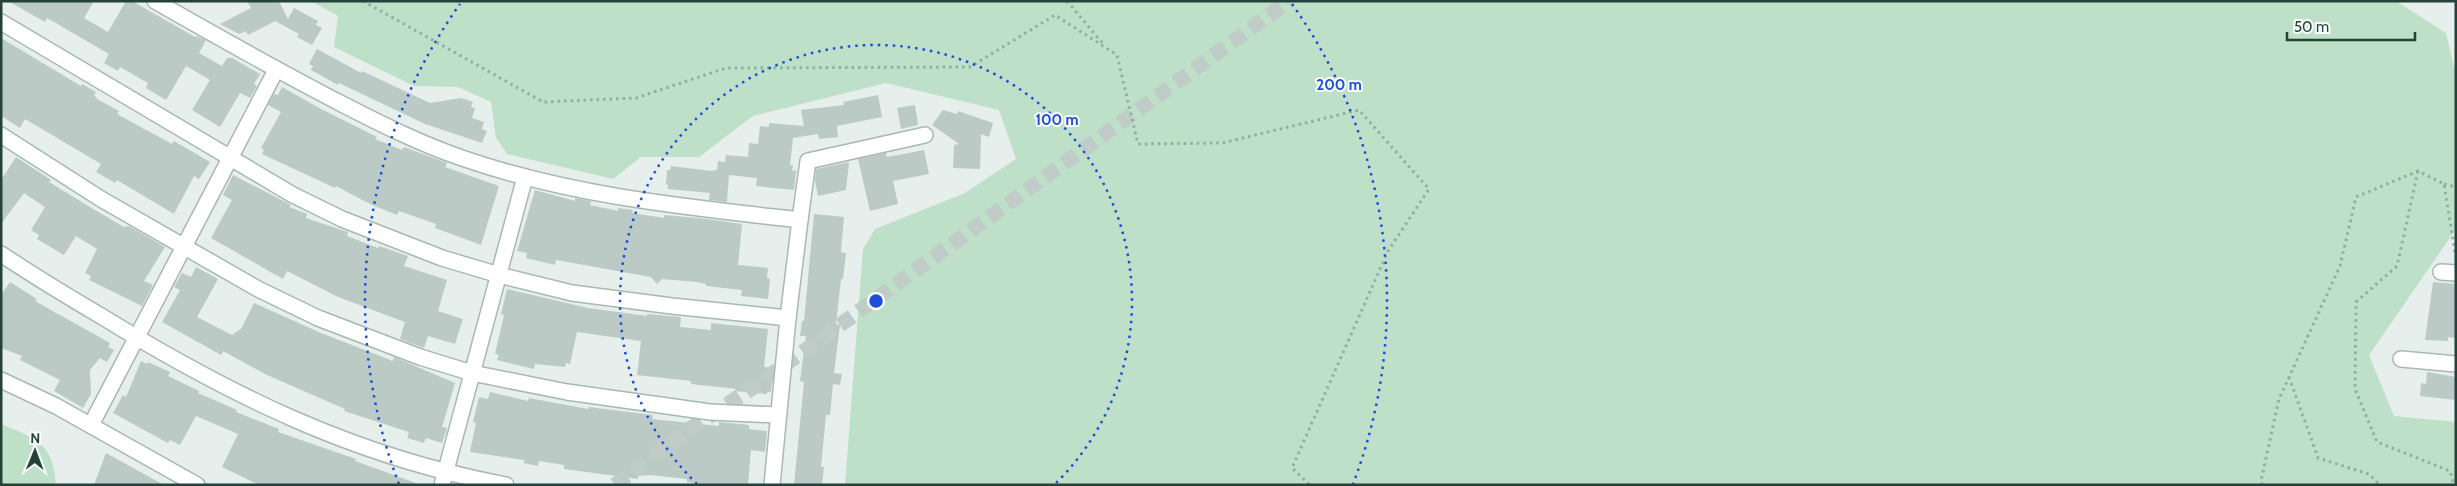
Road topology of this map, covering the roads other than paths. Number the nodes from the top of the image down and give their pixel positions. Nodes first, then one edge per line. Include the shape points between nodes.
1 (155, 1) edge
2 (1, 22) edge
3 (276, 70) junction
4 (1, 135) edge
5 (925, 136) dead end
6 (229, 159) junction
7 (525, 177) junction
8 (800, 220) junction
9 (184, 246) junction
10 (1, 254) edge
11 (499, 275) junction
12 (788, 318) junction
13 (136, 338) junction
14 (2401, 359) dead end
15 (2456, 364) edge
16 (472, 373) junction
17 (1, 380) edge
18 (778, 415) junction
19 (91, 426) junction
20 (443, 478) edge
21 (197, 485) edge
22 (506, 485) edge
23 (772, 485) edge

1 - 3 street
2 - 6 street
3 - 6 street
3 - 7 street via 404,136
4 - 9 street
5 - 8 street via 808,161
6 - 9 street
6 - 11 street via 342,219 442,258
7 - 8 street via 643,202
7 - 11 street
8 - 12 street
9 - 13 street
9 - 16 street via 258,289 318,318
10 - 13 street
11 - 12 street via 572,293
11 - 16 street
12 - 18 street
13 - 19 street
13 - 20 street via 222,387 280,415
14 - 15 street
16 - 18 street via 567,392 710,412
16 - 20 street
17 - 19 street
18 - 23 street
19 - 21 street
20 - 22 street

